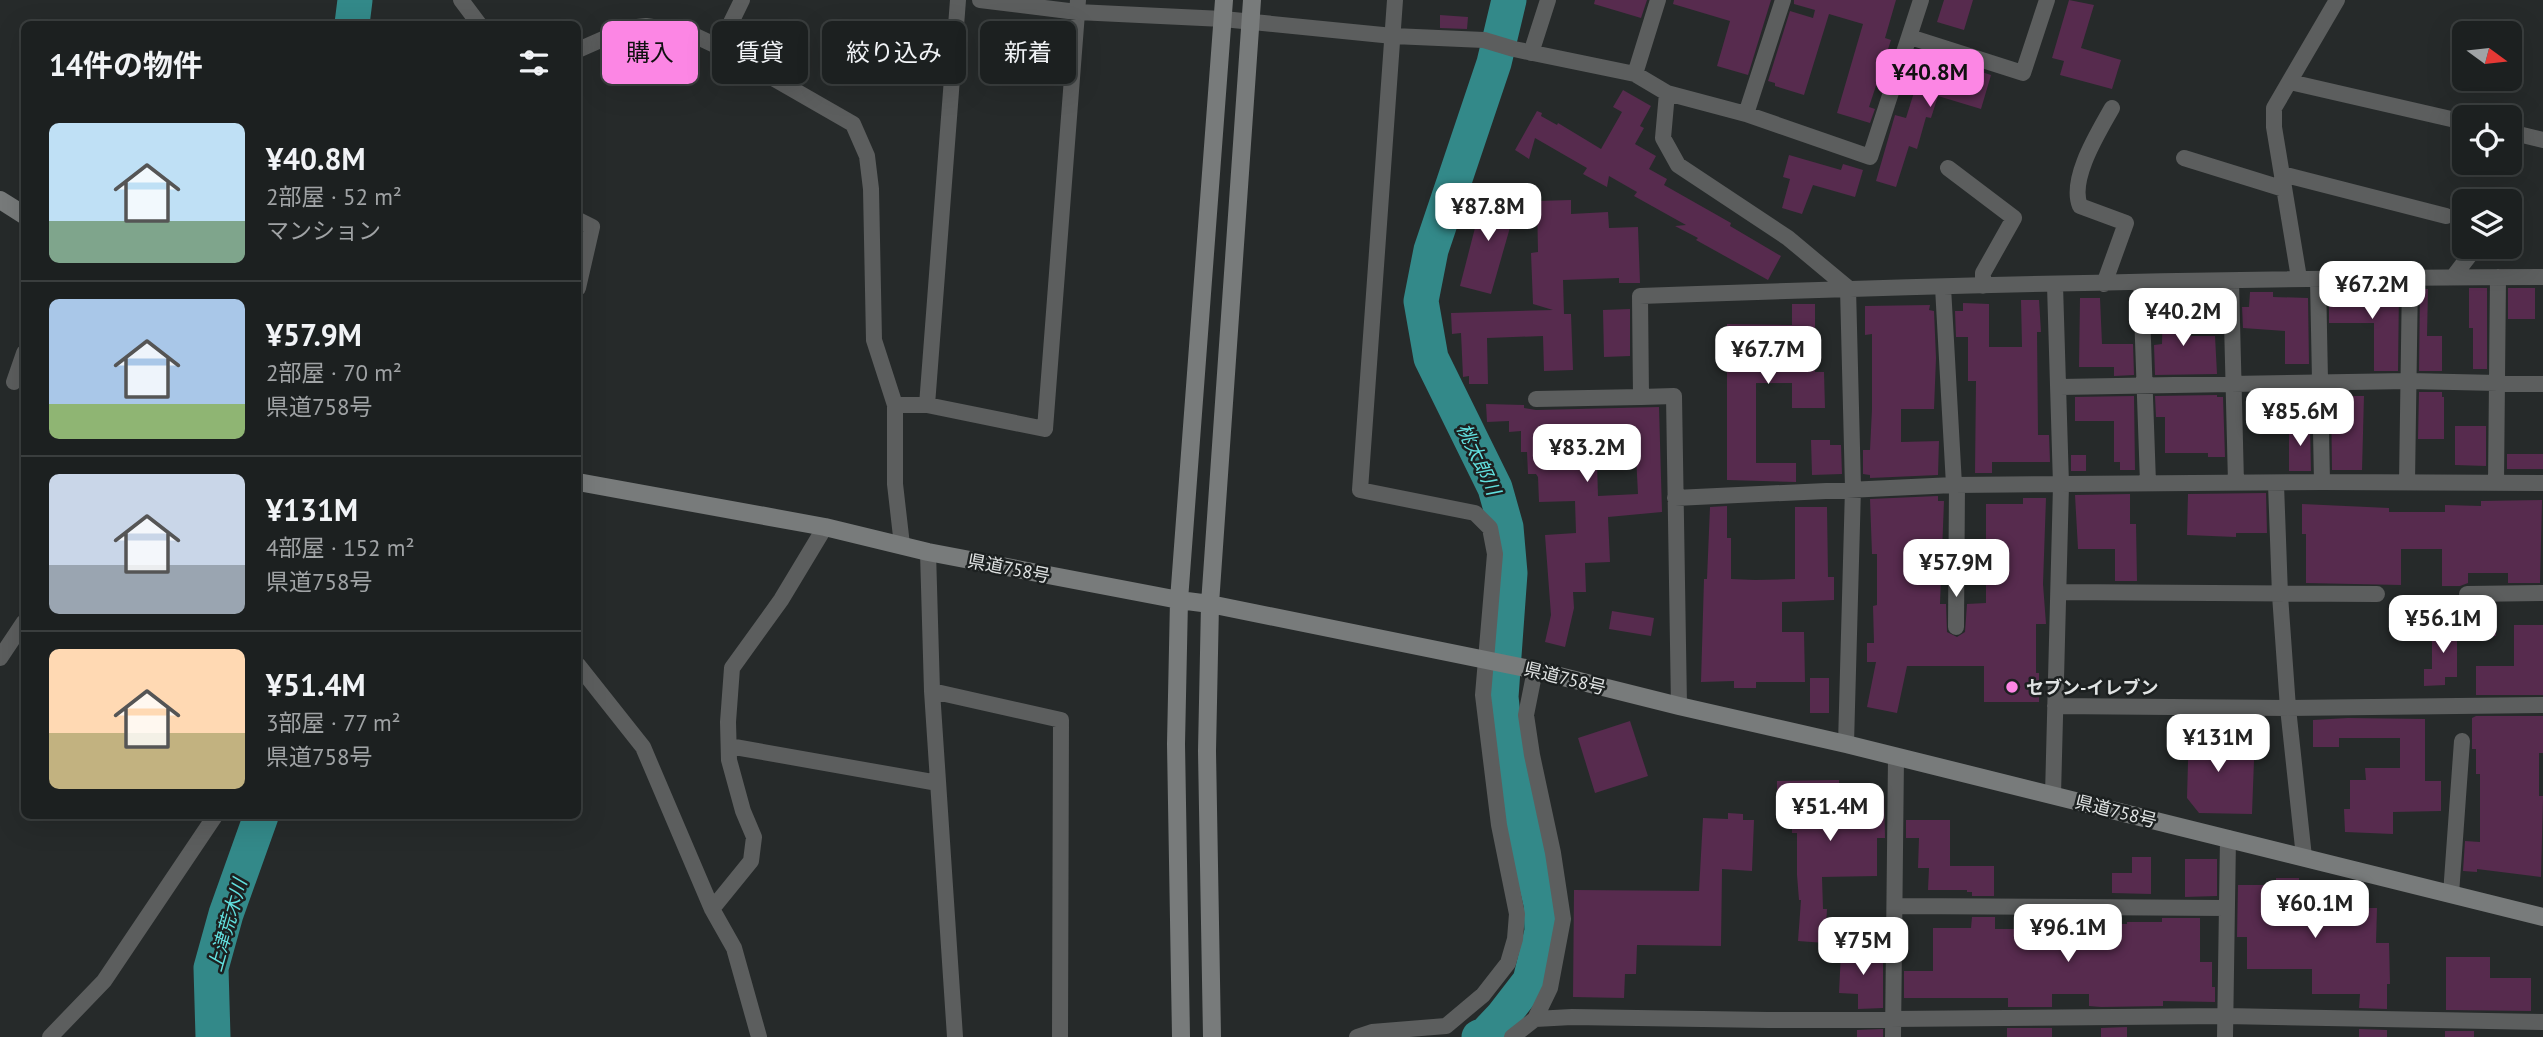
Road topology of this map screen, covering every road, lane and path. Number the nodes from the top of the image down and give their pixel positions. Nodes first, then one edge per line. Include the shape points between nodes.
1 (461, 0) edge
2 (742, 0) edge
3 (958, 0) edge
4 (980, 0) edge
5 (1224, 0) edge
6 (1252, 0) edge
7 (1395, 0) edge
8 (1548, 0) edge
9 (1658, 0) edge
10 (1783, 0) edge
11 (1921, 0) edge
12 (2047, 0) edge
13 (2337, 0) edge
14 (1078, 6) edge
15 (1223, 19) junction
16 (477, 21) edge
17 (732, 21) edge
18 (1250, 22) junction
19 (1393, 36) junction
20 (1910, 37) junction
21 (712, 44) edge
22 (581, 49) edge
23 (1531, 53) junction
24 (1635, 74) junction
25 (2290, 82) junction
26 (783, 84) edge
27 (1667, 93) junction
28 (2112, 108) dead end
29 (1746, 114) junction
30 (2452, 119) edge
31 (2522, 135) edge
32 (2543, 140) edge
33 (2184, 158) dead end
34 (1948, 168) dead end
35 (2283, 182) junction
36 (0, 200) edge
37 (21, 213) edge
38 (2446, 216) dead end
39 (581, 222) edge
40 (2467, 259) edge
41 (581, 275) edge
42 (2453, 277) junction
43 (2498, 277) junction
44 (2543, 277) edge
45 (2299, 278) junction
46 (2410, 278) junction
47 (2318, 279) junction
48 (2231, 281) junction
49 (2141, 283) junction
50 (2104, 284) junction
51 (2055, 285) junction
52 (1983, 286) junction
53 (1943, 287) junction
54 (1848, 288) junction
55 (21, 362) edge
56 (2409, 381) junction
57 (14, 382) dead end
58 (2498, 382) junction
59 (2320, 383) junction
60 (2234, 384) junction
61 (2543, 384) edge
62 (2060, 387) junction
63 (2146, 387) junction
64 (1641, 397) junction
65 (1536, 399) dead end
66 (895, 405) junction
67 (927, 405) junction
68 (2322, 482) junction
69 (2407, 482) junction
70 (581, 483) edge
71 (2496, 483) junction
72 (2543, 483) edge
73 (2148, 484) junction
74 (2236, 484) junction
75 (2276, 484) junction
76 (1956, 485) junction
77 (2061, 485) junction
78 (1853, 488) junction
79 (1675, 498) junction
80 (825, 527) junction
81 (902, 545) junction
82 (928, 552) junction
83 (2059, 592) junction
84 (2543, 593) edge
85 (2377, 594) dead end
86 (2467, 594) dead end
87 (2280, 595) junction
88 (1179, 600) junction
89 (1210, 604) junction
90 (21, 626) edge
91 (1956, 627) dead end
92 (0, 658) edge
93 (1486, 660) junction
94 (581, 669) edge
95 (1535, 670) junction
96 (932, 691) junction
97 (2543, 705) edge
98 (1679, 706) junction
99 (2055, 706) junction
100 (2288, 708) junction
101 (2462, 741) dead end
102 (1846, 744) junction
103 (729, 746) junction
104 (1896, 757) junction
105 (937, 783) junction
106 (2053, 795) junction
107 (213, 819) edge
108 (2228, 838) junction
109 (2304, 857) junction
110 (2451, 894) junction
111 (1896, 906) junction
112 (2227, 908) junction
113 (712, 909) junction
114 (2543, 917) edge
115 (2225, 1016) junction
116 (1894, 1018) junction
117 (1535, 1019) junction
118 (2543, 1022) edge
119 (50, 1037) edge
120 (759, 1037) edge
121 (955, 1037) edge
122 (1060, 1037) edge
123 (1181, 1037) edge
124 (1212, 1037) edge
125 (1357, 1037) edge
126 (1512, 1037) edge
127 (1893, 1037) edge
128 (2225, 1037) edge

1 - 16 street
2 - 17 street
3 - 67 street
4 - 14 street
5 - 15 street
6 - 18 street
7 - 19 street
8 - 23 street
9 - 24 street
10 - 29 street
11 - 20 street
12 - 20 street via 2023,73
13 - 25 street
14 - 15 street
14 - 67 street via 1045,429
15 - 18 street
15 - 88 street
18 - 19 street
18 - 89 street
19 - 23 street via 1484,40
19 - 93 street via 1360,490 1475,513 1490,528 1495,554
20 - 29 street via 1870,158
21 - 22 street via 687,32 646,26 628,28
23 - 24 street
24 - 27 street
25 - 30 street
25 - 35 street via 2274,108
26 - 66 street via 853,124 867,156 874,340
27 - 29 street
27 - 54 street via 1663,138 1678,164 1788,238
28 - 50 street via 2093,141 2076,197 2080,206 2126,223
31 - 32 street
33 - 35 street
34 - 52 street via 2014,218 1983,273
35 - 38 street
35 - 45 street
36 - 37 street
39 - 41 street via 592,227
40 - 42 street
42 - 43 street
42 - 46 street
43 - 44 street
43 - 58 street
45 - 47 street
45 - 48 street
46 - 47 street
46 - 56 street
47 - 59 street
48 - 49 street
48 - 60 street
49 - 50 street
49 - 63 street
50 - 51 street
51 - 52 street
51 - 62 street
52 - 53 street
53 - 54 street
53 - 76 street
54 - 64 street via 1640,296
54 - 78 street
55 - 57 street
56 - 58 street
56 - 59 street
56 - 69 street
58 - 61 street
58 - 71 street
59 - 60 street
59 - 68 street
60 - 63 street
60 - 74 street
62 - 63 street
62 - 77 street
63 - 73 street
64 - 65 street
64 - 79 street via 1674,396
66 - 67 street
66 - 81 street via 895,484
68 - 69 street
68 - 75 street
69 - 71 street
70 - 80 street, 県道758号
71 - 72 street
73 - 74 street
73 - 77 street
74 - 75 street
75 - 87 street
76 - 77 street
76 - 78 street
76 - 91 street
77 - 83 street
78 - 79 street
78 - 102 street
79 - 98 street
80 - 81 street, 県道758号
80 - 103 street via 732,668
81 - 82 street, 県道758号
82 - 88 street, 県道758号
82 - 96 street
83 - 87 street
83 - 99 street
84 - 86 street
85 - 87 street
87 - 100 street
88 - 89 street, 県道758号
88 - 123 street via 1176,744
89 - 93 street, 県道758号
89 - 124 street via 1207,751
90 - 92 street
93 - 95 street, 県道758号
93 - 125 street via 1483,695 1499,825 1517,914 1508,964 1483,995 1446,1026
94 - 113 street via 643,747
95 - 98 street, 県道758号
95 - 117 street via 1527,715 1563,919 1550,988
96 - 105 street
96 - 122 street via 1061,720
97 - 100 street
98 - 102 street, 県道758号
99 - 100 street
99 - 106 street
100 - 109 street
101 - 110 street
102 - 104 street, 県道758号
103 - 105 street
103 - 113 street via 743,811 754,837 751,860
104 - 106 street, 県道758号
104 - 111 street
105 - 121 street
106 - 108 street, 県道758号
107 - 119 street via 104,981
108 - 109 street, 県道758号
108 - 112 street
109 - 110 street, 県道758号
110 - 114 street, 県道758号
111 - 112 street
111 - 116 street
112 - 115 street
113 - 120 street via 734,948
115 - 116 street
115 - 118 street
115 - 128 street
116 - 117 street
116 - 127 street
117 - 126 street

